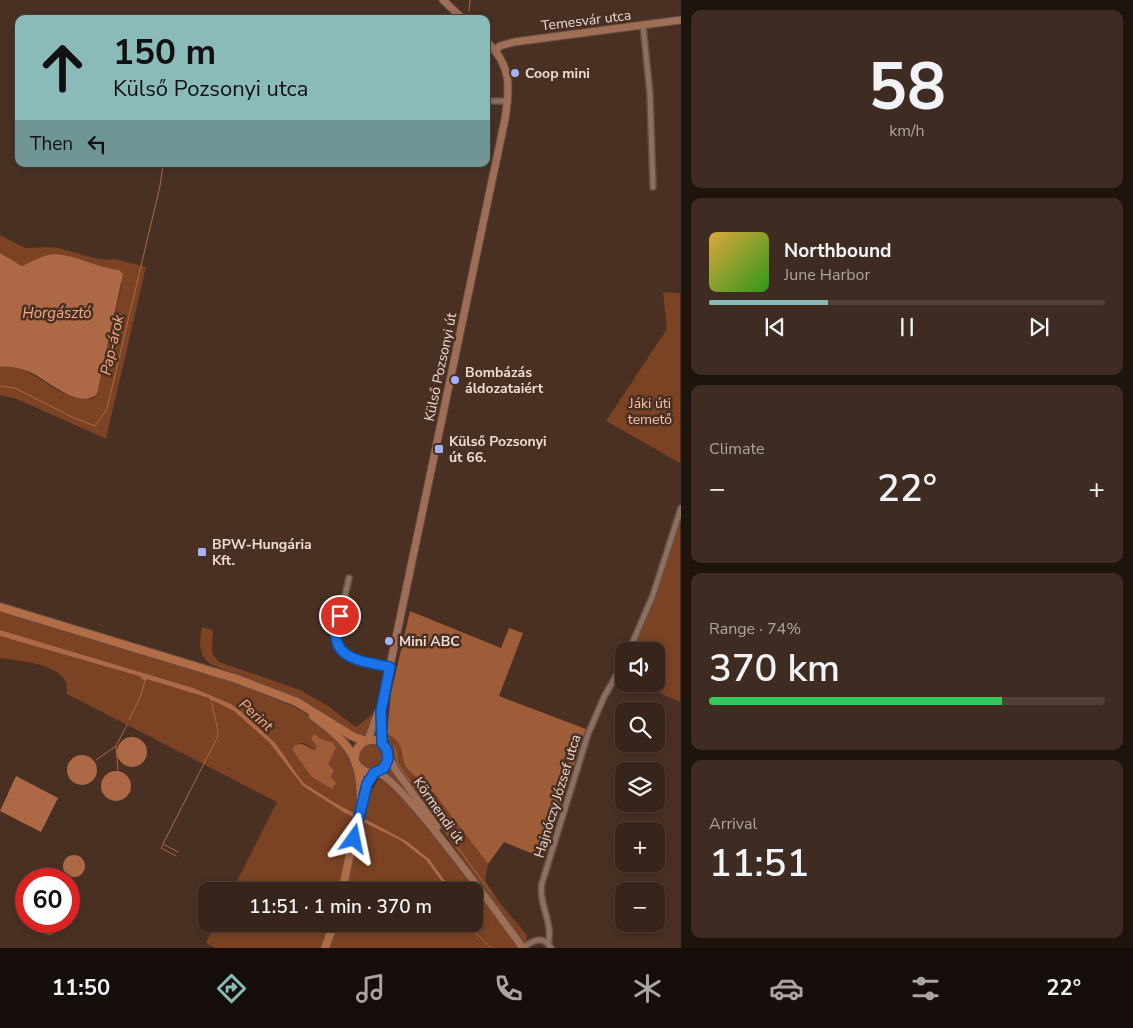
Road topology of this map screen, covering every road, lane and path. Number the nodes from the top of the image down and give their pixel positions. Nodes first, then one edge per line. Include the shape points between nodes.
1 (443, 0) edge
2 (459, 15) edge
3 (680, 20) edge
4 (643, 25) junction
5 (490, 45) edge
6 (496, 50) junction
7 (490, 101) edge
8 (508, 101) junction
9 (653, 187) dead end
10 (680, 508) edge
11 (349, 578) dead end
12 (0, 607) edge
13 (633, 642) edge
14 (390, 667) junction
15 (615, 678) edge
16 (385, 690) junction
17 (272, 692) junction
18 (366, 741) junction
19 (382, 743) junction
20 (389, 756) junction
21 (356, 760) junction
22 (376, 773) junction
23 (361, 803) junction
24 (470, 877) junction
25 (344, 882) edge
26 (331, 932) edge
27 (550, 946) edge
28 (325, 948) edge
29 (523, 948) edge

1 - 2 main road
3 - 4 main road, Temesvár utca
4 - 6 main road, Temesvár utca via 514,42
4 - 9 street via 651,109
5 - 6 main road
6 - 8 main road, Külső Pozsonyi út via 507,77
7 - 8 street
8 - 14 main road, Külső Pozsonyi út
10 - 13 street via 653,595
11 - 14 street via 337,642 346,655
12 - 17 main road via 223,674
14 - 16 main road, Külső Pozsonyi út
15 - 27 street, Hajnóczy József utca via 588,734 542,883 540,894
16 - 18 main road via 376,722
16 - 19 main road via 381,711
17 - 18 main road via 302,704
17 - 21 main road via 319,721 341,739
18 - 19 main road
18 - 21 main road via 357,748
19 - 20 main road
20 - 22 main road via 384,768
20 - 24 main road, Körmendi út
21 - 22 main road via 365,772
21 - 23 main road
22 - 23 main road via 367,784
22 - 24 main road, Körmendi út via 384,774 397,786
23 - 25 main road
24 - 29 main road, Körmendi út
26 - 28 main road
27 - 29 street via 538,939

